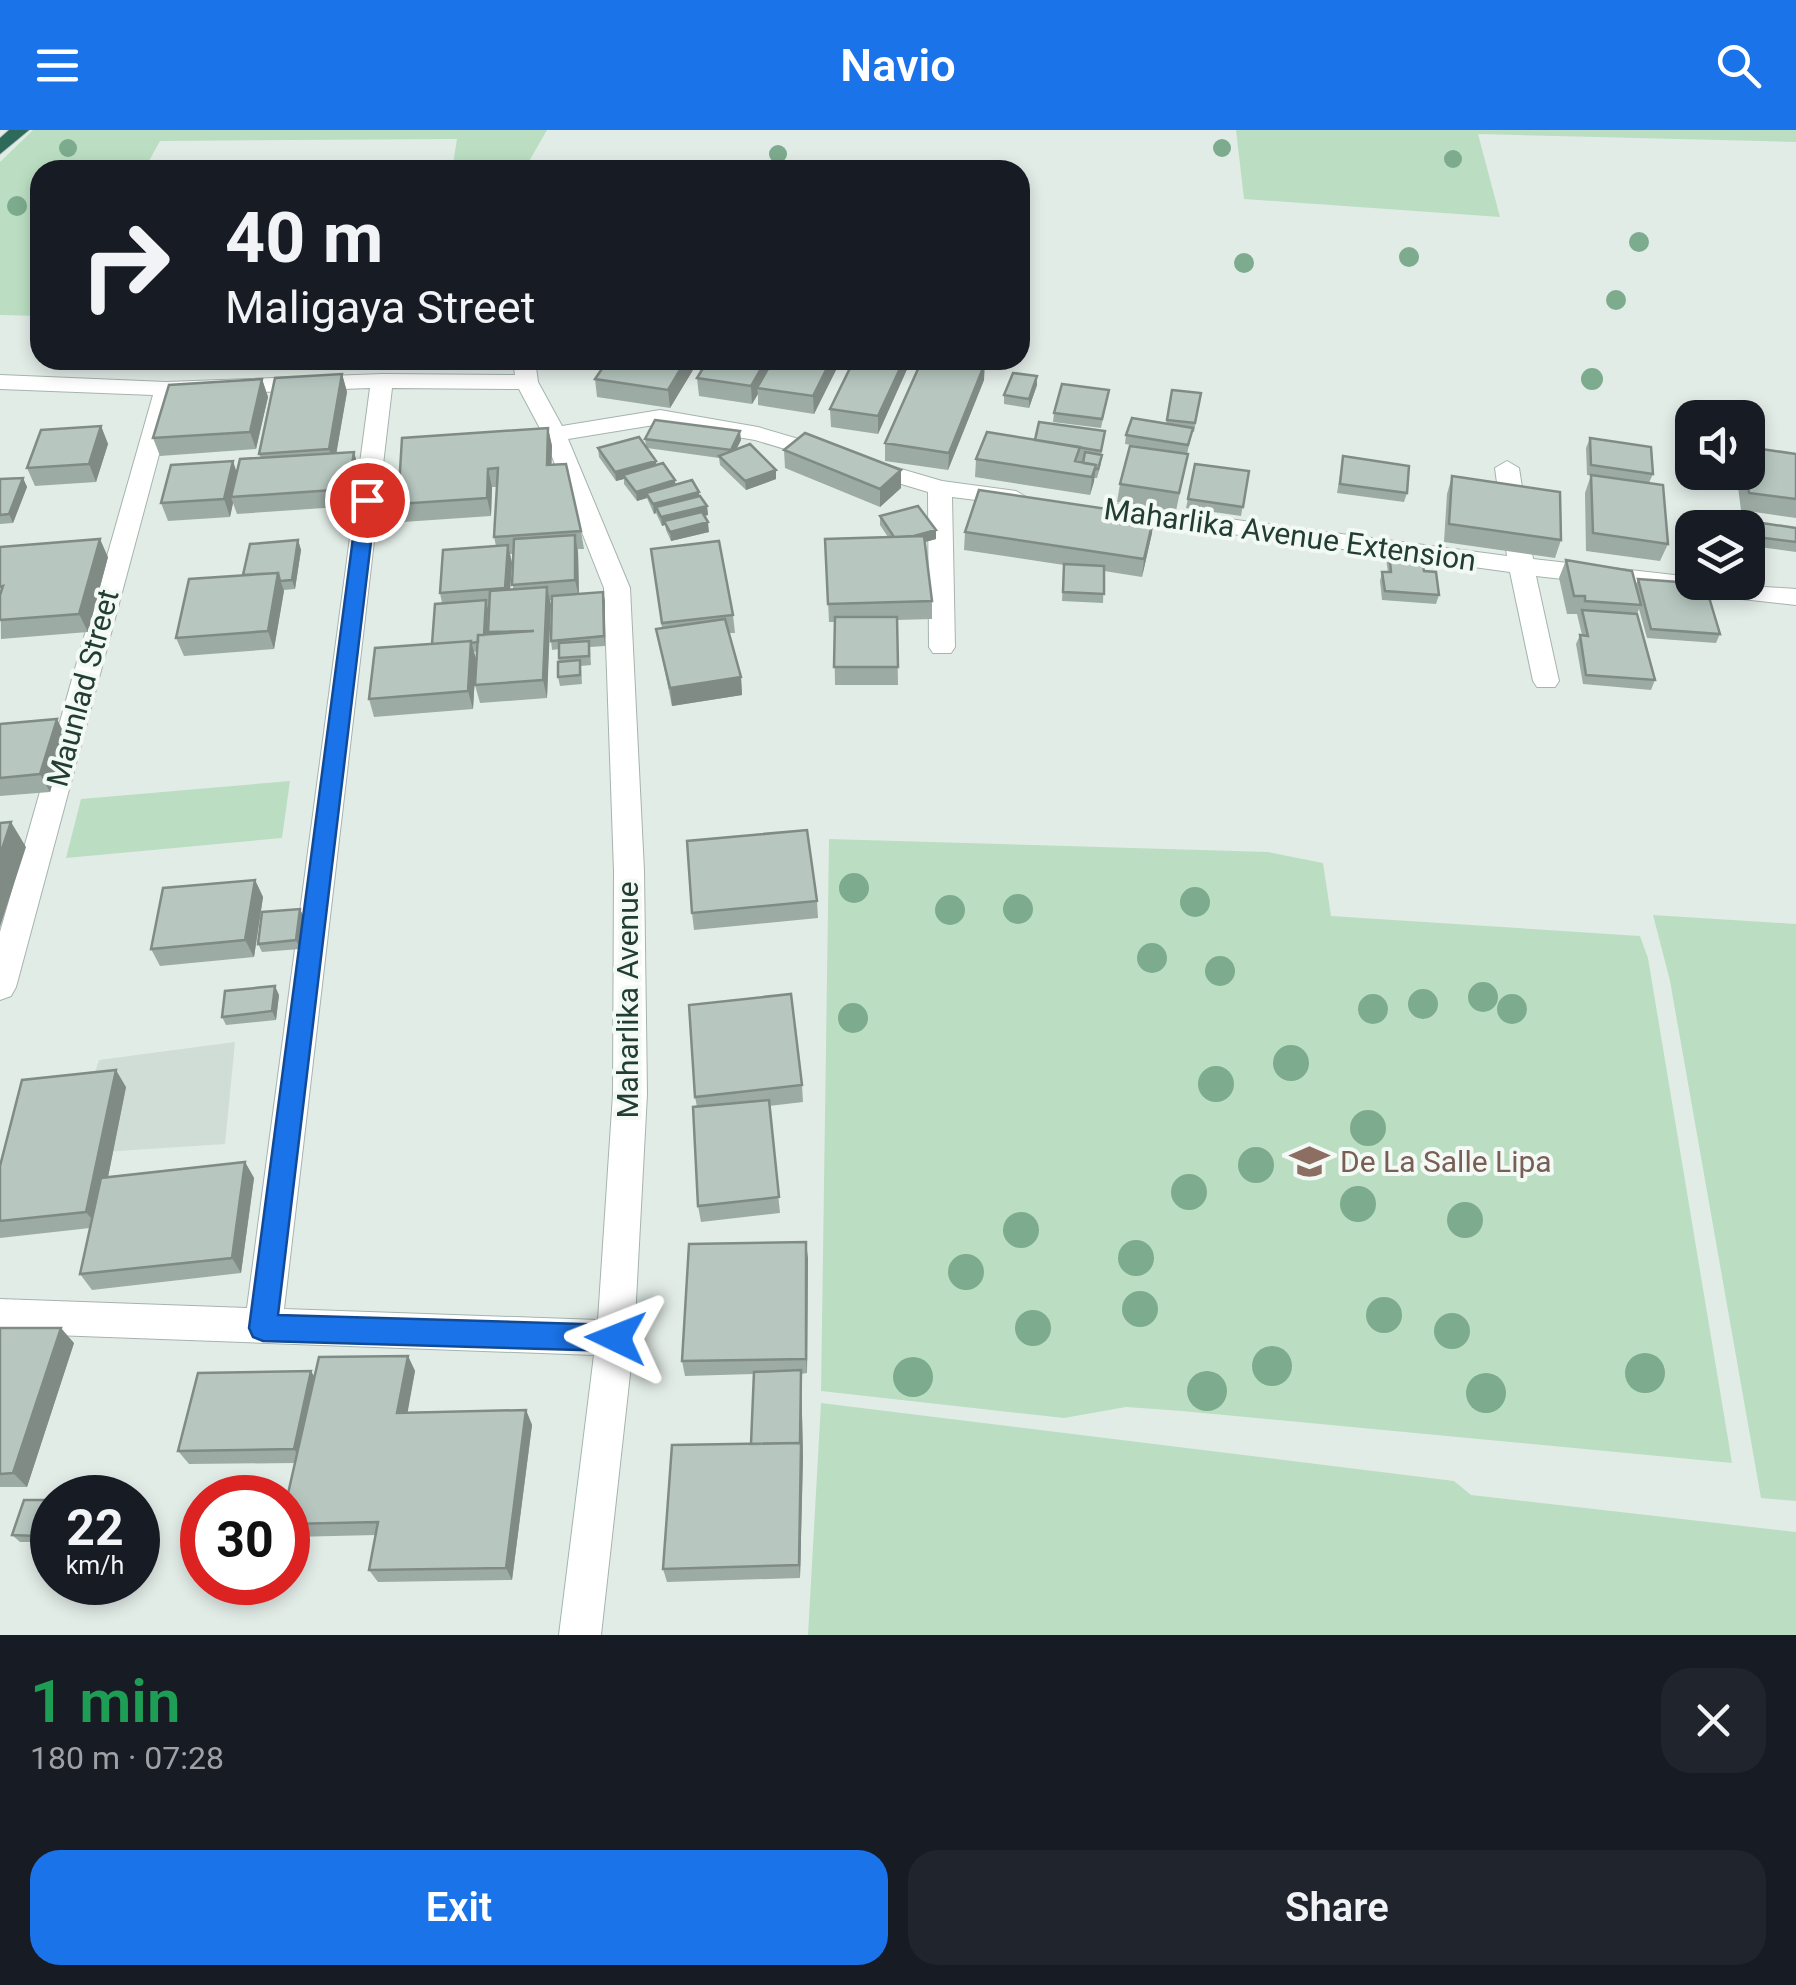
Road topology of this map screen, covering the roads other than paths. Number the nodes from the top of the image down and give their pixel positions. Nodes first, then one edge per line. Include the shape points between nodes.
1 (20, 130) edge
2 (0, 148) edge
3 (525, 371) edge
4 (382, 381) junction
5 (0, 382) edge
6 (166, 389) junction
7 (555, 434) junction
8 (1507, 468) dead end
9 (940, 488) junction
10 (1036, 501) edge
11 (1095, 508) edge
12 (1521, 566) junction
13 (1796, 597) edge
14 (942, 647) dead end
15 (1546, 681) dead end
16 (0, 987) edge
17 (0, 1316) edge
18 (263, 1328) junction
19 (616, 1338) junction
20 (580, 1635) edge

1 - 2 highway
3 - 4 street
3 - 7 street, Maharlika Avenue
4 - 6 street
4 - 18 street
5 - 6 street
6 - 16 street, Maunlad Street
7 - 9 street via 660,417 758,434
7 - 19 street, Maharlika Avenue via 616,588 630,870 630,1094
8 - 12 street
9 - 10 street
9 - 14 street
11 - 12 street, Maharlika Avenue Extension
12 - 13 street, Maharlika Avenue Extension
12 - 15 street
17 - 18 street
18 - 19 street
19 - 20 street, Maharlika Avenue

